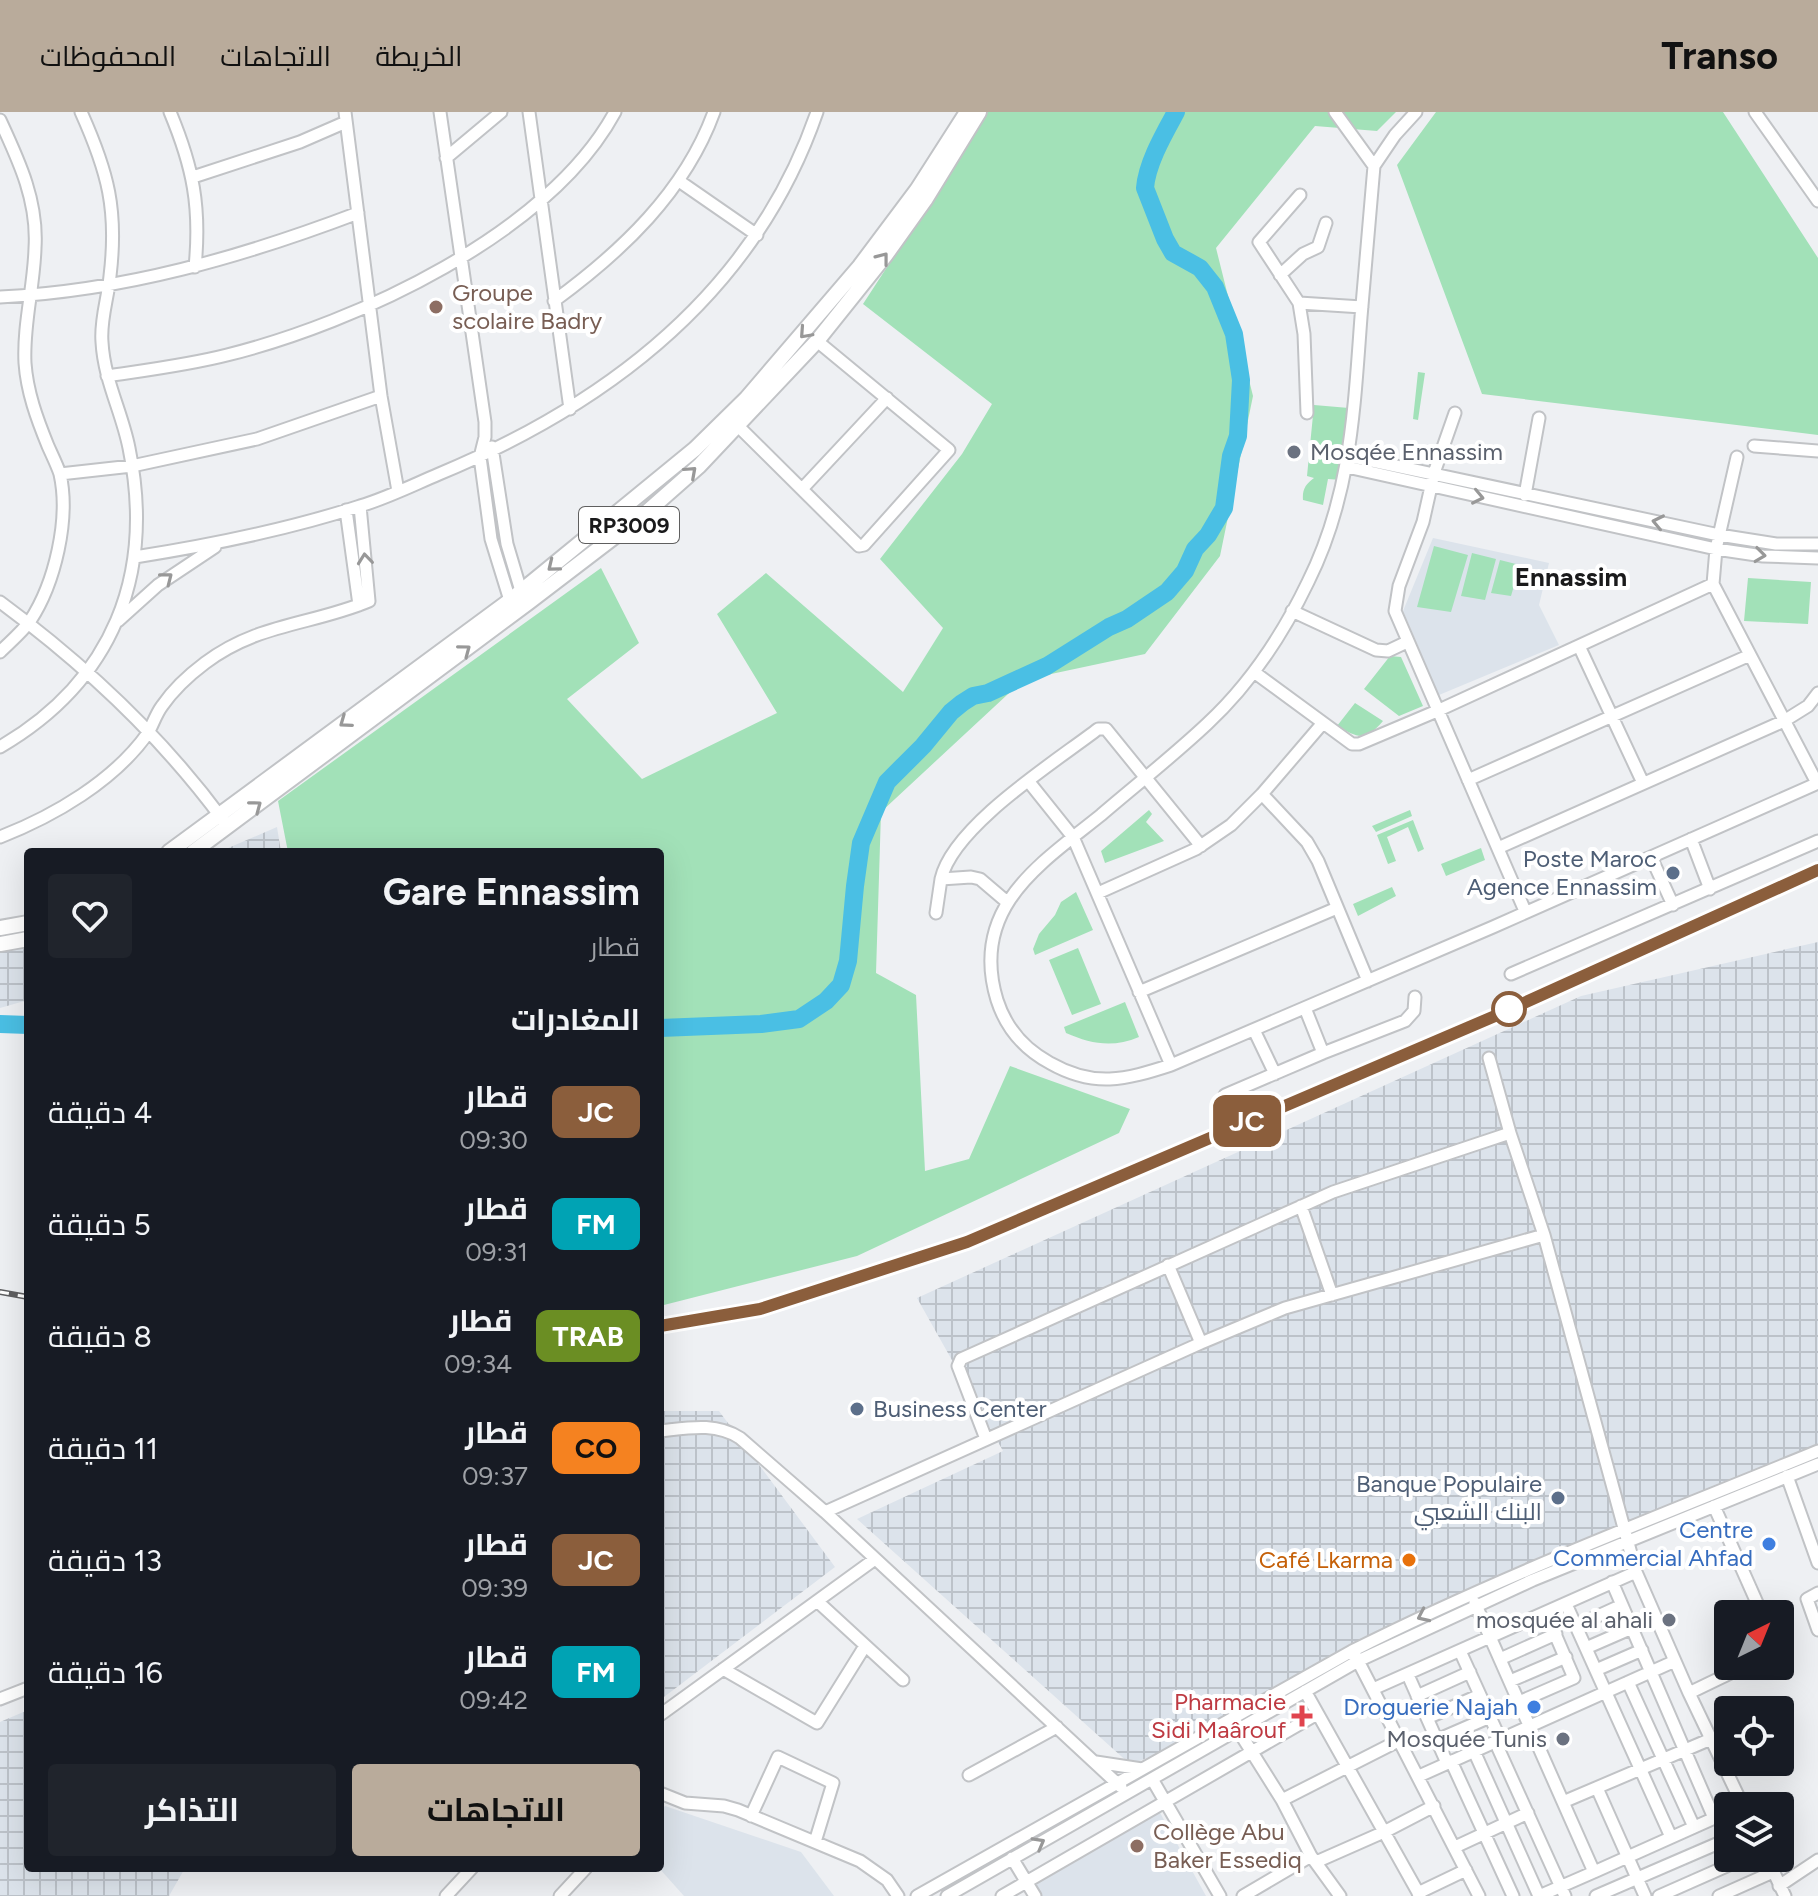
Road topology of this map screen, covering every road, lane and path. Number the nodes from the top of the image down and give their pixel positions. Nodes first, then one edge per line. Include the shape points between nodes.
1 (81, 112) edge
2 (170, 112) edge
3 (440, 112) edge
4 (501, 112) edge
5 (529, 112) edge
6 (615, 112) edge
7 (714, 112) edge
8 (817, 112) edge
9 (967, 112) edge
10 (979, 112) edge
11 (1335, 112) edge
12 (1416, 112) edge
13 (1755, 112) edge
14 (345, 117) edge
15 (0, 120) edge
16 (446, 158) junction
17 (1374, 166) junction
18 (193, 177) junction
19 (679, 181) junction
20 (1300, 195) dead end
21 (540, 200) junction
22 (1818, 201) edge
23 (358, 213) junction
24 (1326, 223) dead end
25 (757, 235) junction
26 (462, 259) junction
27 (195, 267) junction
28 (1280, 275) junction
29 (110, 285) junction
30 (29, 296) junction
31 (0, 297) edge
32 (554, 301) junction
33 (1299, 303) junction
34 (369, 305) junction
35 (1362, 307) junction
36 (817, 341) junction
37 (107, 376) junction
38 (381, 396) junction
39 (887, 398) junction
40 (570, 409) junction
41 (1307, 413) dead end
42 (1455, 413) dead end
43 (1539, 418) dead end
44 (738, 426) junction
45 (485, 437) junction
46 (1754, 446) dead end
47 (494, 450) junction
48 (1818, 451) edge
49 (480, 457) junction
50 (1737, 457) dead end
51 (1348, 462) junction
52 (132, 466) junction
53 (1434, 473) junction
54 (60, 474) junction
55 (1432, 487) junction
56 (802, 489) junction
57 (398, 491) junction
58 (1525, 495) junction
59 (360, 506) junction
60 (346, 510) junction
61 (1719, 535) junction
62 (223, 543) junction
63 (1818, 544) edge
64 (1716, 549) junction
65 (135, 557) junction
66 (1818, 558) edge
67 (1713, 584) junction
68 (525, 597) junction
69 (0, 602) edge
70 (359, 605) junction
71 (512, 607) junction
72 (1292, 611) junction
73 (29, 623) junction
74 (117, 623) junction
75 (1407, 642) junction
76 (1579, 646) junction
77 (0, 652) edge
78 (1750, 655) junction
79 (89, 672) junction
80 (1254, 672) junction
81 (1818, 693) edge
82 (1437, 711) junction
83 (1612, 716) junction
84 (1784, 721) junction
85 (1322, 724) junction
86 (148, 732) junction
87 (0, 747) edge
88 (1145, 778) junction
89 (1468, 780) junction
90 (1029, 782) junction
91 (1643, 783) junction
92 (1817, 783) edge
93 (1262, 794) junction
94 (223, 822) junction
95 (0, 837) edge
96 (1073, 837) junction
97 (1691, 839) junction
98 (1818, 841) edge
99 (1201, 846) junction
100 (176, 848) edge
101 (197, 848) edge
102 (1498, 848) junction
103 (1651, 857) junction
104 (941, 879) junction
105 (1710, 889) junction
106 (1098, 893) junction
107 (1007, 902) junction
108 (1673, 905) junction
109 (1337, 908) junction
110 (1525, 911) junction
111 (936, 913) dead end
112 (24, 924) edge
113 (0, 928) edge
114 (24, 940) edge
115 (0, 944) edge
116 (1511, 974) dead end
117 (1368, 981) junction
118 (1139, 992) junction
119 (1415, 997) dead end
120 (1305, 1008) junction
121 (1254, 1030) junction
122 (1323, 1053) junction
123 (1489, 1058) dead end
124 (1171, 1065) junction
125 (1275, 1074) junction
126 (1225, 1095) dead end
127 (1510, 1133) junction
128 (1301, 1206) junction
129 (1544, 1235) junction
130 (1168, 1265) junction
131 (1332, 1295) junction
132 (1201, 1343) junction
133 (664, 1431) edge
134 (986, 1439) junction
135 (1816, 1462) edge
136 (1787, 1476) junction
137 (1714, 1506) junction
138 (825, 1512) junction
139 (1625, 1536) junction
140 (875, 1559) junction
141 (1818, 1563) edge
142 (1636, 1572) junction
143 (1612, 1582) junction
144 (1818, 1593) edge
145 (1474, 1600) junction
146 (1756, 1600) edge
147 (817, 1601) junction
148 (1566, 1604) junction
149 (1622, 1605) junction
150 (1546, 1613) junction
151 (1576, 1626) junction
152 (1632, 1628) junction
153 (1818, 1630) edge
154 (1556, 1634) junction
155 (1490, 1637) junction
156 (865, 1646) junction
157 (1586, 1648) junction
158 (1642, 1650) junction
159 (1460, 1651) junction
160 (1355, 1656) junction
161 (1566, 1657) junction
162 (1500, 1659) junction
163 (1675, 1661) junction
164 (723, 1669) junction
165 (1596, 1670) junction
166 (1470, 1672) junction
167 (1652, 1672) junction
168 (1408, 1675) junction
169 (903, 1680) dead end
170 (1716, 1680) edge
171 (1510, 1681) junction
172 (1628, 1682) junction
173 (1373, 1689) junction
174 (24, 1690) edge
175 (1305, 1691) junction
176 (1606, 1691) junction
177 (1689, 1693) junction
178 (1480, 1695) junction
179 (1417, 1696) junction
180 (0, 1699) edge
181 (1519, 1702) junction
182 (664, 1712) edge
183 (1317, 1714) junction
184 (1490, 1717) junction
185 (1427, 1718) junction
186 (1530, 1726) junction
187 (1057, 1727) junction
188 (1238, 1730) junction
189 (1497, 1739) junction
190 (1711, 1739) junction
191 (1400, 1740) junction
192 (1437, 1740) junction
193 (1474, 1751) junction
194 (1686, 1751) junction
195 (1252, 1752) junction
196 (1663, 1760) junction
197 (1095, 1762) junction
198 (1449, 1762) junction
199 (1142, 1769) junction
200 (1348, 1769) junction
201 (1641, 1770) junction
202 (969, 1775) dead end
203 (1419, 1776) junction
204 (1152, 1779) junction
205 (1117, 1784) junction
206 (1597, 1788) junction
207 (1736, 1792) edge
208 (1127, 1793) junction
209 (664, 1795) edge
210 (1282, 1800) junction
211 (1563, 1802) junction
212 (1167, 1803) junction
213 (1434, 1806) junction
214 (1528, 1813) junction
215 (751, 1816) junction
216 (1714, 1818) joint
217 (1506, 1823) junction
218 (1694, 1827) junction
219 (1384, 1832) junction
220 (1485, 1833) junction
221 (1671, 1837) junction
222 (815, 1842) junction
223 (1714, 1845) edge
224 (1455, 1847) junction
225 (1628, 1857) junction
226 (1012, 1858) junction
227 (1314, 1859) junction
228 (1818, 1860) edge
229 (1466, 1870) junction
230 (468, 1872) edge
231 (582, 1872) edge
232 (1594, 1872) junction
233 (1714, 1872) edge
234 (1773, 1872) joint
235 (1637, 1878) junction
236 (1026, 1881) junction
237 (1562, 1891) edge
238 (1782, 1891) edge
239 (1419, 1894) edge
240 (446, 1896) edge
241 (560, 1896) edge
242 (898, 1896) edge
243 (917, 1896) edge
244 (947, 1896) edge
245 (1002, 1896) edge
246 (1035, 1896) edge
247 (1220, 1896) edge
248 (1243, 1896) edge
249 (1340, 1896) edge
250 (1479, 1896) edge
251 (1513, 1896) edge
252 (1596, 1896) edge
253 (1645, 1896) edge
254 (1659, 1896) edge
255 (1719, 1896) edge

1 - 29 street via 109,187
2 - 18 street
3 - 16 street
4 - 16 street
5 - 21 street
6 - 21 street
7 - 19 street
8 - 25 street via 789,182
9 -> 68 main road, RP3009 via 860,266 746,399
36 -> 10 main road, RP3009 via 909,225
11 - 17 street
12 - 17 street
13 - 22 street
14 - 18 street via 300,142
14 - 23 street
15 - 30 street via 31,198 36,245
16 - 26 street
17 - 35 street
18 - 27 street
19 - 25 street
19 - 32 street via 617,251
20 - 28 street via 1259,242
21 - 26 street
21 - 32 street
23 - 27 street
23 - 34 street
24 - 28 street via 1318,247
25 - 40 street via 691,313 649,352
26 - 34 street
26 - 45 street
27 - 29 street
28 - 33 street
29 - 30 street
29 - 37 street via 102,341
30 - 31 street
30 - 54 street via 26,378
32 - 40 street
33 - 35 street
33 - 41 street
34 - 37 street via 227,356
34 - 38 street
35 - 51 street
36 - 39 street
36 - 44 main road, RP3009
37 - 52 street
38 - 52 street via 257,439
38 - 57 street
39 - 56 street
39 - 56 street via 949,450 864,545 859,546
40 - 47 street
42 - 53 street
43 - 58 street
44 - 56 street
68 -> 44 main road, RP3009 via 648,511
45 - 47 street
45 - 49 street
46 - 48 street
47 - 49 street
47 - 68 street via 507,544
49 - 57 street
49 - 71 street via 493,551
50 - 61 street
51 - 53 street
51 - 55 street
51 - 72 street via 1321,552
52 - 54 street
52 - 65 street
53 - 55 street
53 - 58 street
54 - 73 street via 62,513 55,564
55 -> 64 street
55 - 75 street via 1395,599
57 - 59 street
61 -> 58 street
59 - 60 street
70 -> 59 street via 369,599
60 - 62 street
60 - 70 street
61 - 63 street
61 - 64 street
62 - 65 street
74 -> 62 street via 169,576
64 -> 66 street
64 - 67 street
65 - 74 street
67 - 76 street
67 - 78 street
68 - 71 main road, RP3009
69 - 73 street
70 - 86 street via 277,626 230,646 180,685
71 - 94 main road, RP3009
72 - 75 street via 1376,650
72 - 80 street
73 - 77 street
73 - 79 street
74 - 79 street
75 - 82 street
76 - 82 street
76 - 83 street
78 - 83 street
78 - 84 street
79 - 86 street
79 - 87 street via 49,715
80 - 85 street
80 - 88 street via 1208,724
81 - 84 street
82 - 85 street via 1359,744 1345,741
82 - 89 street
83 - 89 street
83 - 91 street
84 - 91 street
84 - 92 street
85 - 93 street
86 - 94 street
86 - 95 street via 81,795
88 - 90 street via 1102,728
88 - 96 street
88 - 99 street
89 - 102 street
90 - 96 street
90 - 104 street via 972,827
91 - 102 street
92 - 97 street
93 - 99 street
93 - 109 street via 1307,842
94 - 100 main road, RP3009
94 - 101 main road, RP3009
96 - 106 street
96 - 107 street via 1032,871
97 - 103 street
97 - 105 street
98 - 105 street
99 - 106 street
102 - 110 street
103 - 108 street
103 - 110 street
104 - 107 street via 980,879
104 - 111 street
105 - 108 street
106 - 118 street
107 - 124 street via 993,941 994,989 1010,1029 1023,1044 1054,1066 1088,1079 1135,1077
108 - 116 street
109 - 117 street
109 - 118 street
110 - 117 street
112 - 113 main road
114 - 115 main road
117 - 120 street
118 - 124 street
119 - 122 street via 1414,1011 1405,1021
120 - 121 street
120 - 122 street
121 - 124 street
121 - 125 street
122 - 125 street
123 - 127 street
125 - 126 street
127 - 128 street via 1366,1179
127 - 129 street
128 - 130 street
128 - 131 street
129 - 131 street
129 - 139 street
130 - 132 street
130 - 134 street via 961,1359 958,1366
131 - 132 street
132 - 134 street
133 - 138 street via 703,1427 730,1432
134 - 138 street
135 - 136 street
135 - 139 street
136 - 137 street
136 - 141 street
137 - 139 street
137 - 146 street
138 - 140 street
139 - 142 street
139 - 145 street
140 - 147 street
140 - 187 street
142 - 143 street
142 - 163 street
143 - 148 street
143 - 149 street
144 - 153 street via 1807,1598
145 - 155 street
145 - 160 street
147 - 156 street
147 - 164 street
148 - 150 street
148 - 151 street
149 - 151 street
149 - 152 street
150 - 154 street
150 - 155 street
151 - 157 street
152 - 157 street
152 - 158 street
154 - 161 street
154 - 162 street
155 - 159 street
155 - 162 street
156 - 164 street via 817,1723
156 - 169 street
157 - 165 street
158 - 165 street
158 - 167 street
159 - 166 street
159 - 168 street
160 - 173 street
160 - 175 street
160 - 199 street
161 - 171 street
161 - 181 street via 1572,1679
162 - 171 street
163 - 167 street
163 - 177 street
164 - 182 street
165 - 176 street
166 - 178 street
166 - 179 street
167 - 172 street
167 - 194 street
168 - 173 street
168 - 179 street
170 - 177 street
171 - 181 street
172 - 176 street
172 - 196 street
173 - 191 street
174 - 180 street
175 - 183 street
175 - 188 street
176 - 186 street
176 - 201 street
177 - 190 street
178 - 184 street
178 - 185 street
179 - 185 street
181 - 186 street
183 - 195 street
183 - 200 street
184 - 189 street
184 - 192 street
185 - 192 street
186 - 189 street
186 - 211 street
187 - 197 street
187 - 202 street
188 - 195 street
188 - 204 street
189 - 193 street
189 - 214 street
190 - 194 street
190 - 207 street
191 - 200 street
191 - 203 street
192 - 198 street
193 - 198 street
193 - 217 street
194 - 196 street
194 - 216 street
195 - 210 street
195 - 212 street
196 - 201 street
196 - 218 street
197 - 199 street
197 - 205 street
198 - 203 street
198 - 220 street
199 - 205 street
200 - 210 street
200 - 219 street
201 - 206 street
201 - 221 street
203 - 213 street
204 - 208 street
204 - 212 street
205 - 208 street
205 - 243 street
206 - 211 street
206 - 225 street
226 -> 208 street
209 - 215 street
210 - 227 street
211 - 232 street
212 - 236 street
212 - 247 street
213 - 219 street
213 - 224 street
214 - 217 street
214 - 237 street
215 - 222 street
215 - 222 street via 778,1757 833,1783
216 - 218 street
217 - 220 street
217 - 237 street via 1539,1896
218 - 221 street
219 - 227 street
219 - 239 street
220 - 224 street
220 - 251 street
221 - 225 street
222 - 242 street via 876,1871
223 - 235 street
224 - 229 street
225 - 232 street
225 - 235 street
226 - 236 street
226 - 244 street
227 - 248 street
227 - 249 street
228 - 238 street
229 - 239 street
229 - 250 street
230 - 240 street
231 - 241 street
232 - 237 street
233 - 254 street
234 - 238 street
234 - 255 street
235 - 252 street
235 - 253 street
236 - 245 street
236 - 246 street

